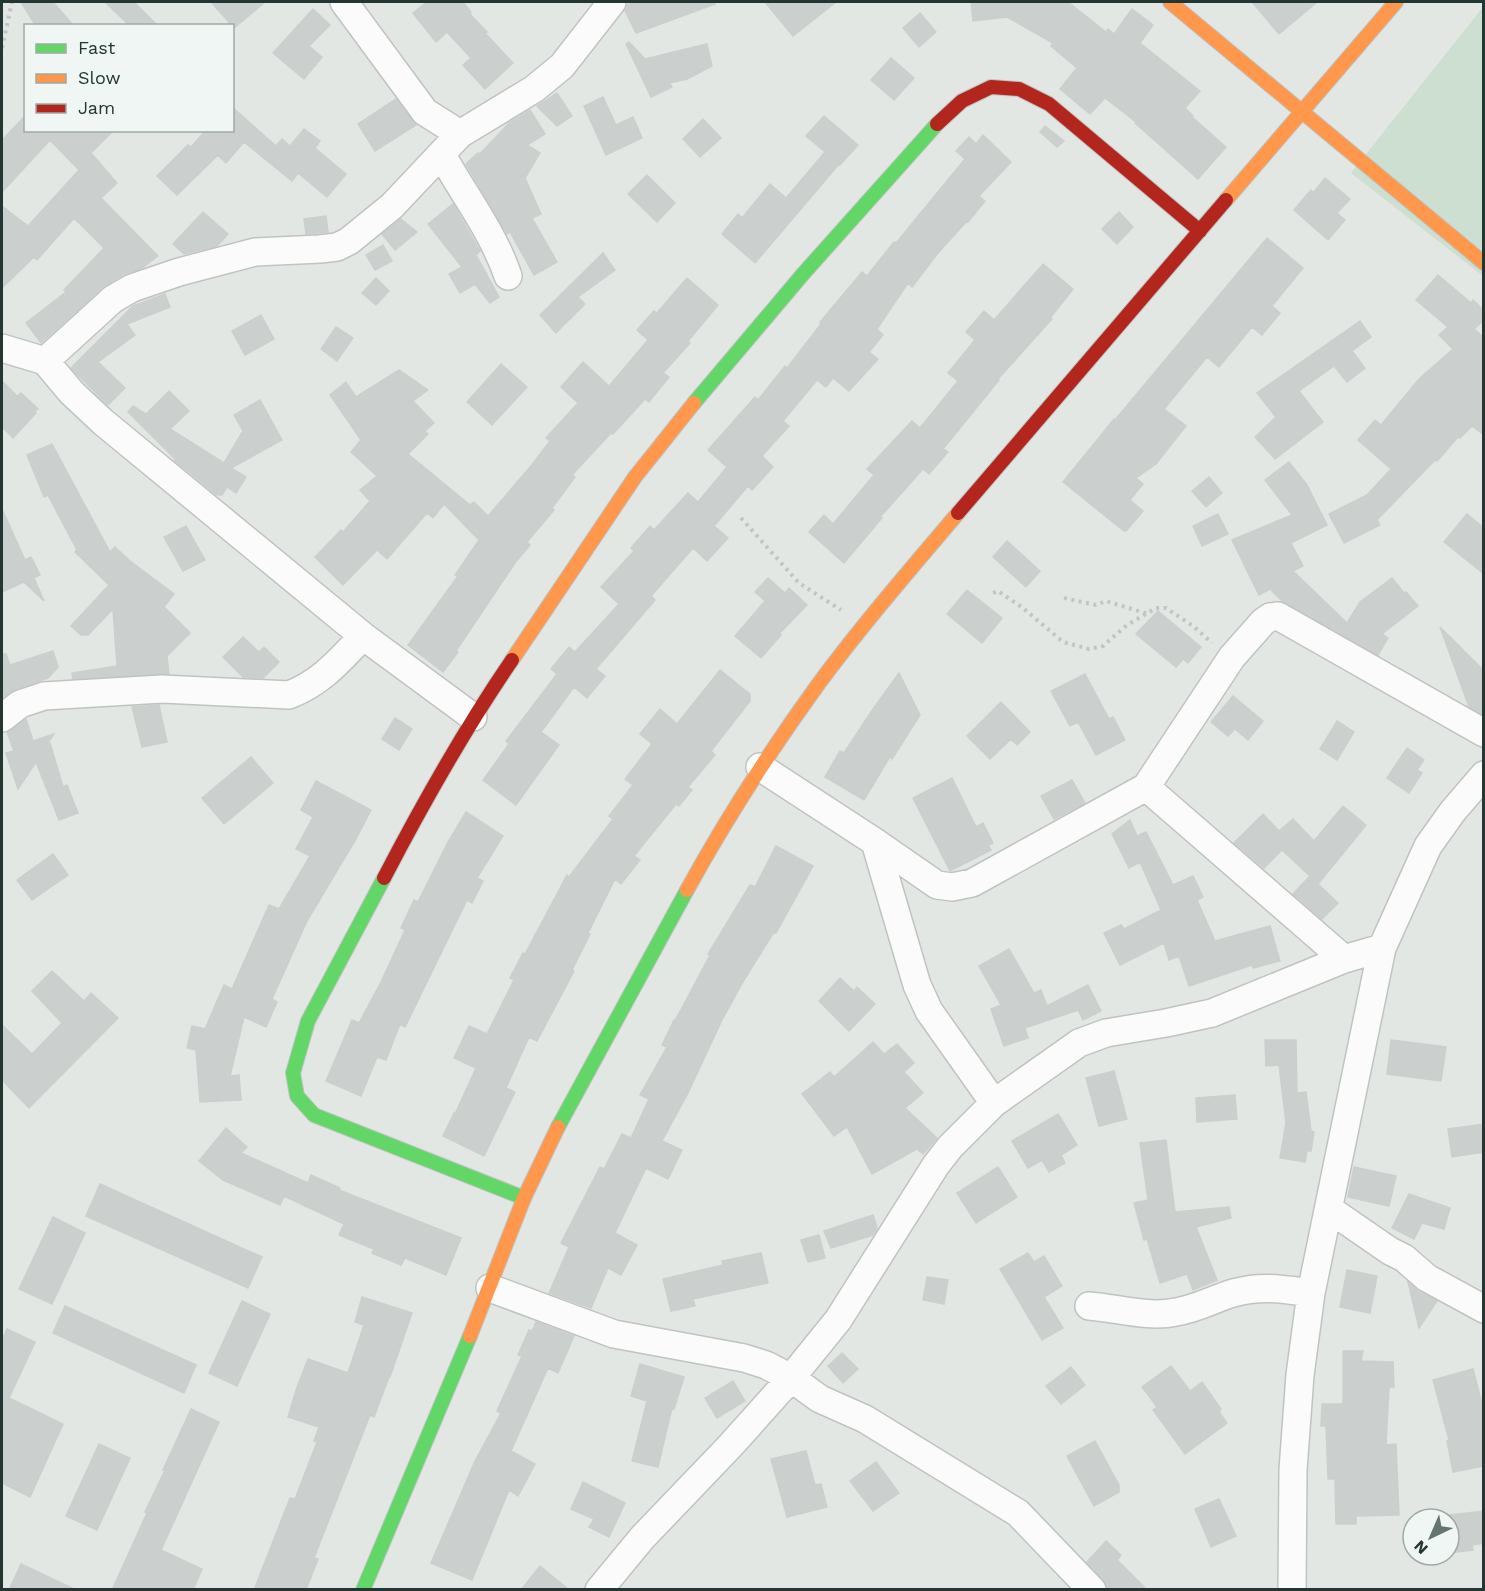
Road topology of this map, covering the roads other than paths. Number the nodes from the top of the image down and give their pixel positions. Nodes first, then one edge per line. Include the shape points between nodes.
1 (344, 2) edge
2 (612, 2) edge
3 (1170, 2) edge
4 (1396, 2) edge
5 (1301, 111) junction
6 (460, 134) junction
7 (442, 155) junction
8 (1200, 231) junction
9 (1484, 263) edge
10 (508, 276) dead end
11 (2, 348) edge
12 (45, 361) junction
13 (363, 636) junction
14 (473, 717) junction
15 (2, 718) edge
16 (1484, 733) edge
17 (760, 767) junction
18 (1484, 775) edge
19 (1146, 787) junction
20 (875, 842) junction
21 (1382, 948) junction
22 (1344, 959) junction
23 (994, 1103) junction
24 (524, 1198) junction
25 (1329, 1209) junction
26 (490, 1288) junction
27 (1311, 1293) junction
28 (1089, 1306) dead end
29 (1484, 1309) edge
30 (792, 1378) junction
31 (600, 1589) edge
32 (363, 1590) edge
33 (1092, 1590) edge
34 (1292, 1590) edge

1 - 6 street via 425,112
2 - 6 street via 550,77
3 - 5 street
4 - 5 street
5 - 8 street
5 - 9 street
6 - 7 street
7 - 10 street via 489,233
7 - 12 street via 392,206 349,241 320,249 255,252 132,288 113,299
8 - 14 street via 1048,104 1019,89 991,87 962,101 932,129 803,274 677,423 629,486
8 - 17 street via 866,623
11 - 12 street
12 - 13 street via 103,422
13 - 14 street
13 - 15 street via 324,677 290,695 162,689 44,696 20,704
14 - 24 street via 337,963 308,1021 294,1073 297,1096 314,1115
16 - 19 street via 1278,616 1270,616 1233,657
17 - 20 street
17 - 24 street via 569,1104
18 - 21 street via 1428,846
19 - 20 street via 972,883 937,885
19 - 22 street
20 - 23 street via 910,966 929,1011
21 - 22 street
21 - 25 street
22 - 23 street via 1212,1012 1079,1043
23 - 30 street via 936,1165 838,1320
24 - 26 street
25 - 27 street
25 - 29 street via 1404,1258 1427,1278
26 - 30 street via 614,1334 744,1358
26 - 32 street
27 - 28 street via 1273,1287 1255,1289 1165,1313
27 - 34 street via 1293,1470
30 - 31 street via 642,1538
30 - 33 street via 820,1399 865,1419 1018,1513

